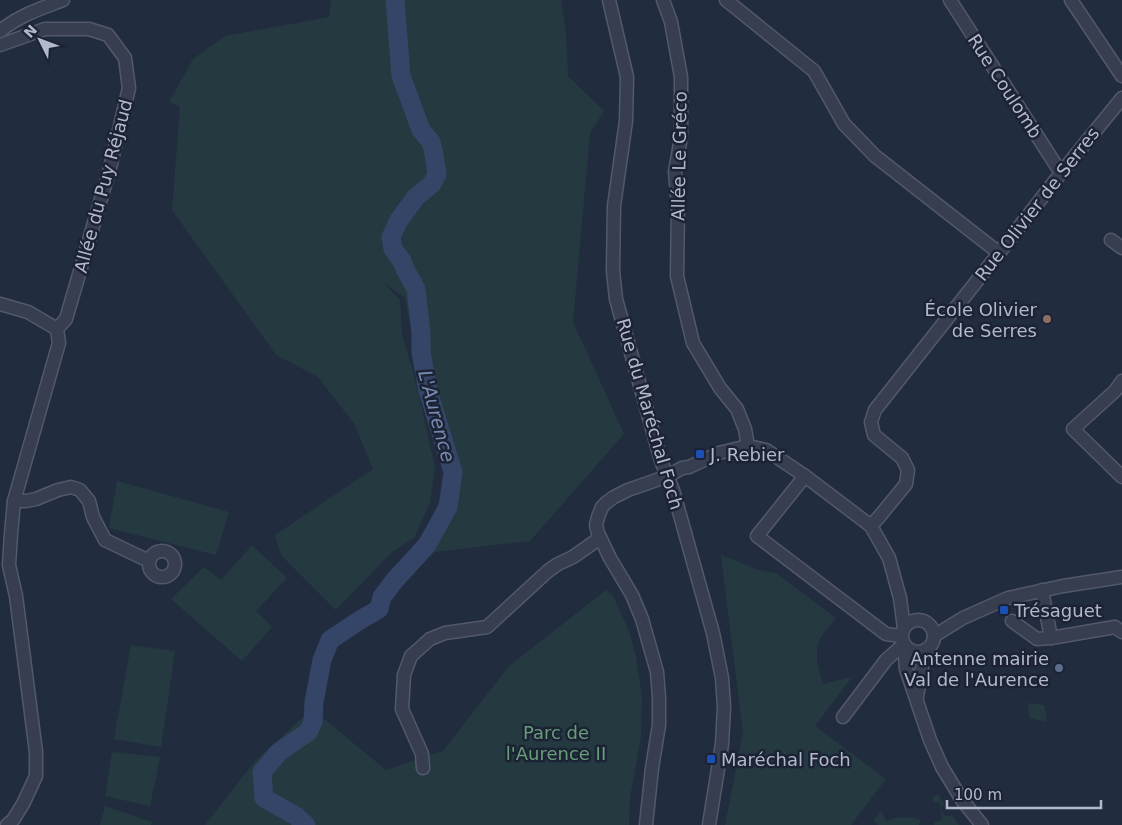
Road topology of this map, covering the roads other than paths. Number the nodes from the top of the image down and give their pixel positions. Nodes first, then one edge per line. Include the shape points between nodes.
1 (63, 0) edge
2 (609, 0) edge
3 (663, 0) edge
4 (726, 0) edge
5 (950, 0) edge
6 (1070, 0) edge
7 (0, 31) edge
8 (0, 45) edge
9 (1122, 76) edge
10 (1122, 98) edge
11 (1061, 173) junction
12 (1111, 240) dead end
13 (1122, 248) edge
14 (999, 253) junction
15 (0, 304) edge
16 (57, 329) junction
17 (1122, 381) edge
18 (748, 446) junction
19 (668, 476) junction
20 (805, 476) junction
21 (1122, 477) edge
22 (14, 501) junction
23 (871, 526) junction
24 (600, 538) junction
25 (150, 561) dead end
26 (1122, 577) edge
27 (1042, 590) junction
28 (900, 598) junction
29 (963, 618) junction
30 (1012, 620) dead end
31 (923, 621) junction
32 (1122, 632) edge
33 (903, 636) junction
34 (934, 636) junction
35 (1051, 638) junction
36 (924, 650) junction
37 (917, 700) junction
38 (843, 717) dead end
39 (423, 768) dead end
40 (7, 825) edge
41 (646, 825) edge
42 (709, 825) edge
43 (982, 825) edge

1 - 7 street via 23,15
2 - 19 street, Rue du Maréchal Foch via 627,77 626,121 614,206 616,299
3 - 18 street, Allée Le Gréco via 671,22 681,77 681,137 675,172 677,276 693,343 737,409
4 - 14 street via 814,71 844,124 874,156
5 - 11 street, Rue Coulomb
6 - 9 street
8 - 16 street, Allée du Puy Réjaud via 45,29 89,29 108,35 125,58 129,88 110,168 66,319
10 - 11 street, Rue Olivier de Serres
11 - 14 street, Rue Olivier de Serres
12 - 13 street
14 - 23 street, Rue Olivier de Serres via 875,410 871,422 874,435 902,458 908,470 906,484
15 - 16 street via 28,312
16 - 22 street via 59,343
17 - 21 street via 1073,429
18 - 19 street via 719,453
18 - 20 street via 766,450
19 - 24 street via 628,490 607,502 596,525
19 - 42 street, Rue du Maréchal Foch via 713,633 722,678 723,732
20 - 23 street
20 - 33 street via 757,536 886,634
22 - 25 street via 36,500 71,487 80,490 89,501 105,540
22 - 40 street via 9,566 16,596 36,752 36,776 13,820
23 - 28 street via 889,558
24 - 39 street via 548,571 487,627 445,633 430,639 411,656 404,675 402,709 422,754
24 - 41 street via 632,595 656,672 659,725
26 - 27 street
27 - 29 street via 1008,598
27 - 35 street
28 - 31 street
28 - 33 street
29 - 31 street
29 - 34 street
30 - 35 street via 1037,639
31 - 33 street via 909,622
31 - 34 street via 932,629
32 - 35 street via 1115,627
33 - 36 street via 909,650
33 - 37 street via 906,669
33 - 38 street
34 - 36 street via 931,645
36 - 37 street
37 - 43 street via 942,767

